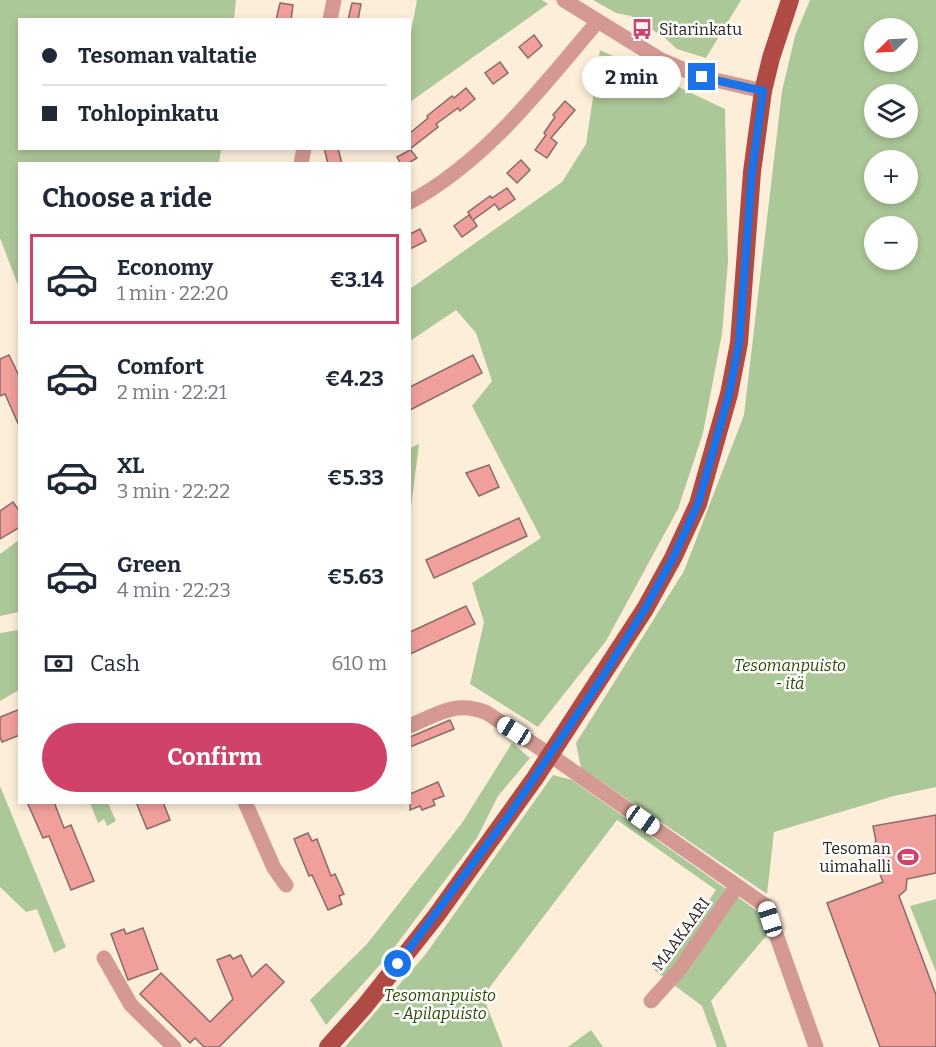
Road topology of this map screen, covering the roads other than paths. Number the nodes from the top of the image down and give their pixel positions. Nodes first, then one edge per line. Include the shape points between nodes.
1 (334, 0) edge
2 (564, 0) edge
3 (790, 0) edge
4 (330, 18) edge
5 (598, 21) junction
6 (763, 91) junction
7 (411, 201) edge
8 (411, 726) edge
9 (550, 755) junction
10 (245, 804) edge
11 (286, 885) dead end
12 (736, 886) junction
13 (104, 958) dead end
14 (651, 1001) dead end
15 (174, 1047) edge
16 (328, 1047) edge
17 (816, 1047) edge

1 - 4 street
2 - 5 street
3 - 6 main road
5 - 6 street via 661,60 702,77
5 - 7 street via 512,120 456,171
6 - 9 main road via 752,172 739,343 698,504 645,609
8 - 9 street via 453,708 476,709
9 - 12 street
9 - 16 main road via 436,916
10 - 11 street via 273,868
12 - 14 street, MAAKAARI via 680,969
12 - 17 street via 766,906
13 - 15 street via 131,1005

